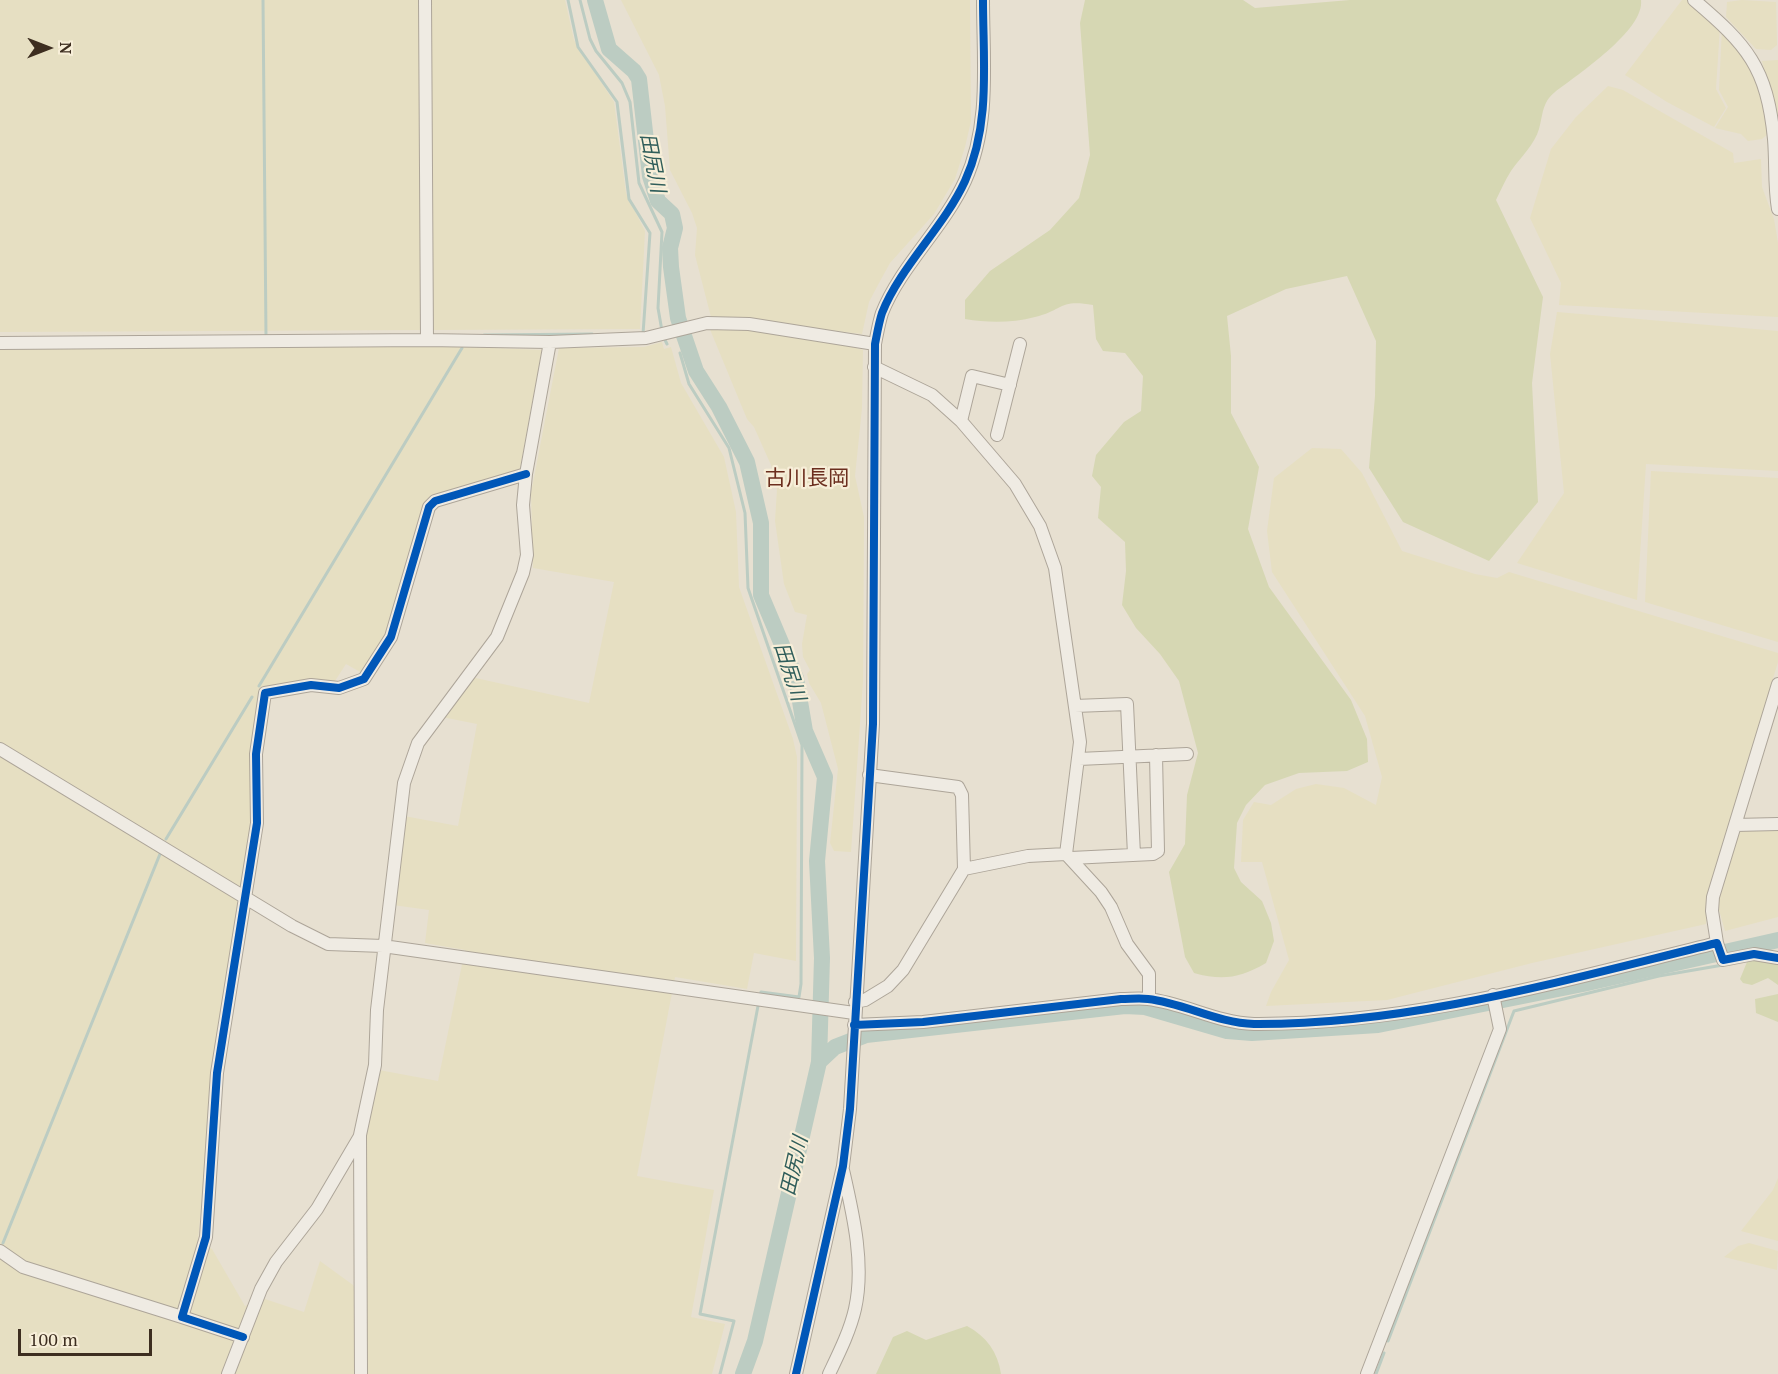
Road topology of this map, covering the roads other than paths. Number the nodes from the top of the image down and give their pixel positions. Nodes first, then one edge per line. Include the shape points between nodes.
1 (425, 0) edge
2 (983, 0) edge
3 (1694, 0) edge
4 (1778, 209) edge
5 (427, 340) junction
6 (550, 342) junction
7 (0, 343) edge
8 (875, 344) junction
9 (1020, 344) dead end
10 (874, 367) junction
11 (1010, 385) junction
12 (962, 420) junction
13 (997, 435) dead end
14 (526, 474) junction
15 (1778, 684) edge
16 (1076, 706) junction
17 (0, 749) edge
18 (1187, 754) dead end
19 (1156, 755) junction
20 (1129, 756) junction
21 (1079, 759) junction
22 (869, 775) junction
23 (1778, 824) edge
24 (1735, 825) junction
25 (1134, 855) junction
26 (1068, 856) junction
27 (964, 869) junction
28 (247, 897) junction
29 (383, 946) junction
30 (1718, 950) junction
31 (1778, 958) edge
32 (1149, 999) junction
33 (1495, 1001) junction
34 (854, 1018) junction
35 (360, 1136) junction
36 (843, 1166) junction
37 (0, 1251) edge
38 (182, 1317) junction
39 (243, 1338) junction
40 (228, 1374) edge
41 (361, 1374) edge
42 (796, 1374) edge
43 (830, 1374) edge
44 (1367, 1374) edge

1 - 5 street
2 - 8 street via 984,113 977,150 947,214 892,292
3 - 4 street via 1733,33 1755,62 1771,120
5 - 6 street
5 - 7 street
6 - 8 street via 646,338 706,322 749,324
6 - 14 street
8 - 10 street
9 - 11 street
10 - 12 street via 932,395
10 - 22 street via 874,675
11 - 12 street via 972,376
11 - 13 street
12 - 16 street via 1015,484 1040,526 1055,568
14 - 28 street via 435,501 429,507 391,637 364,679 339,688 311,685 265,693 256,754 257,824
14 - 29 street via 526,555 511,604 497,637 418,743 410,763 404,783
15 - 24 street
16 - 20 street via 1127,704
16 - 21 street
17 - 28 street
18 - 19 street
19 - 20 street
19 - 25 street via 1160,846 1153,854
20 - 21 street
20 - 25 street
21 - 26 street
22 - 27 street via 958,787 962,795
22 - 34 street
23 - 24 street
24 - 30 street via 1712,904
25 - 26 street
26 - 27 street via 1028,856
26 - 32 street via 1101,892 1127,944 1149,974
27 - 34 street via 903,970 866,1000
28 - 29 street via 328,944
28 - 38 street via 217,1073 206,1237
29 - 34 street via 831,1010
29 - 35 street via 375,1065
30 - 31 street via 1723,960 1754,954
30 - 33 street
32 - 33 street via 1227,1021 1254,1024 1376,1017
32 - 34 street via 923,1022
33 - 44 street via 1500,1029
34 - 36 street
35 - 39 street via 317,1209 276,1262 261,1289
35 - 41 street
36 - 42 street
36 - 43 street via 853,1220 858,1288 849,1327
37 - 38 street via 23,1267
38 - 39 street
39 - 40 street

